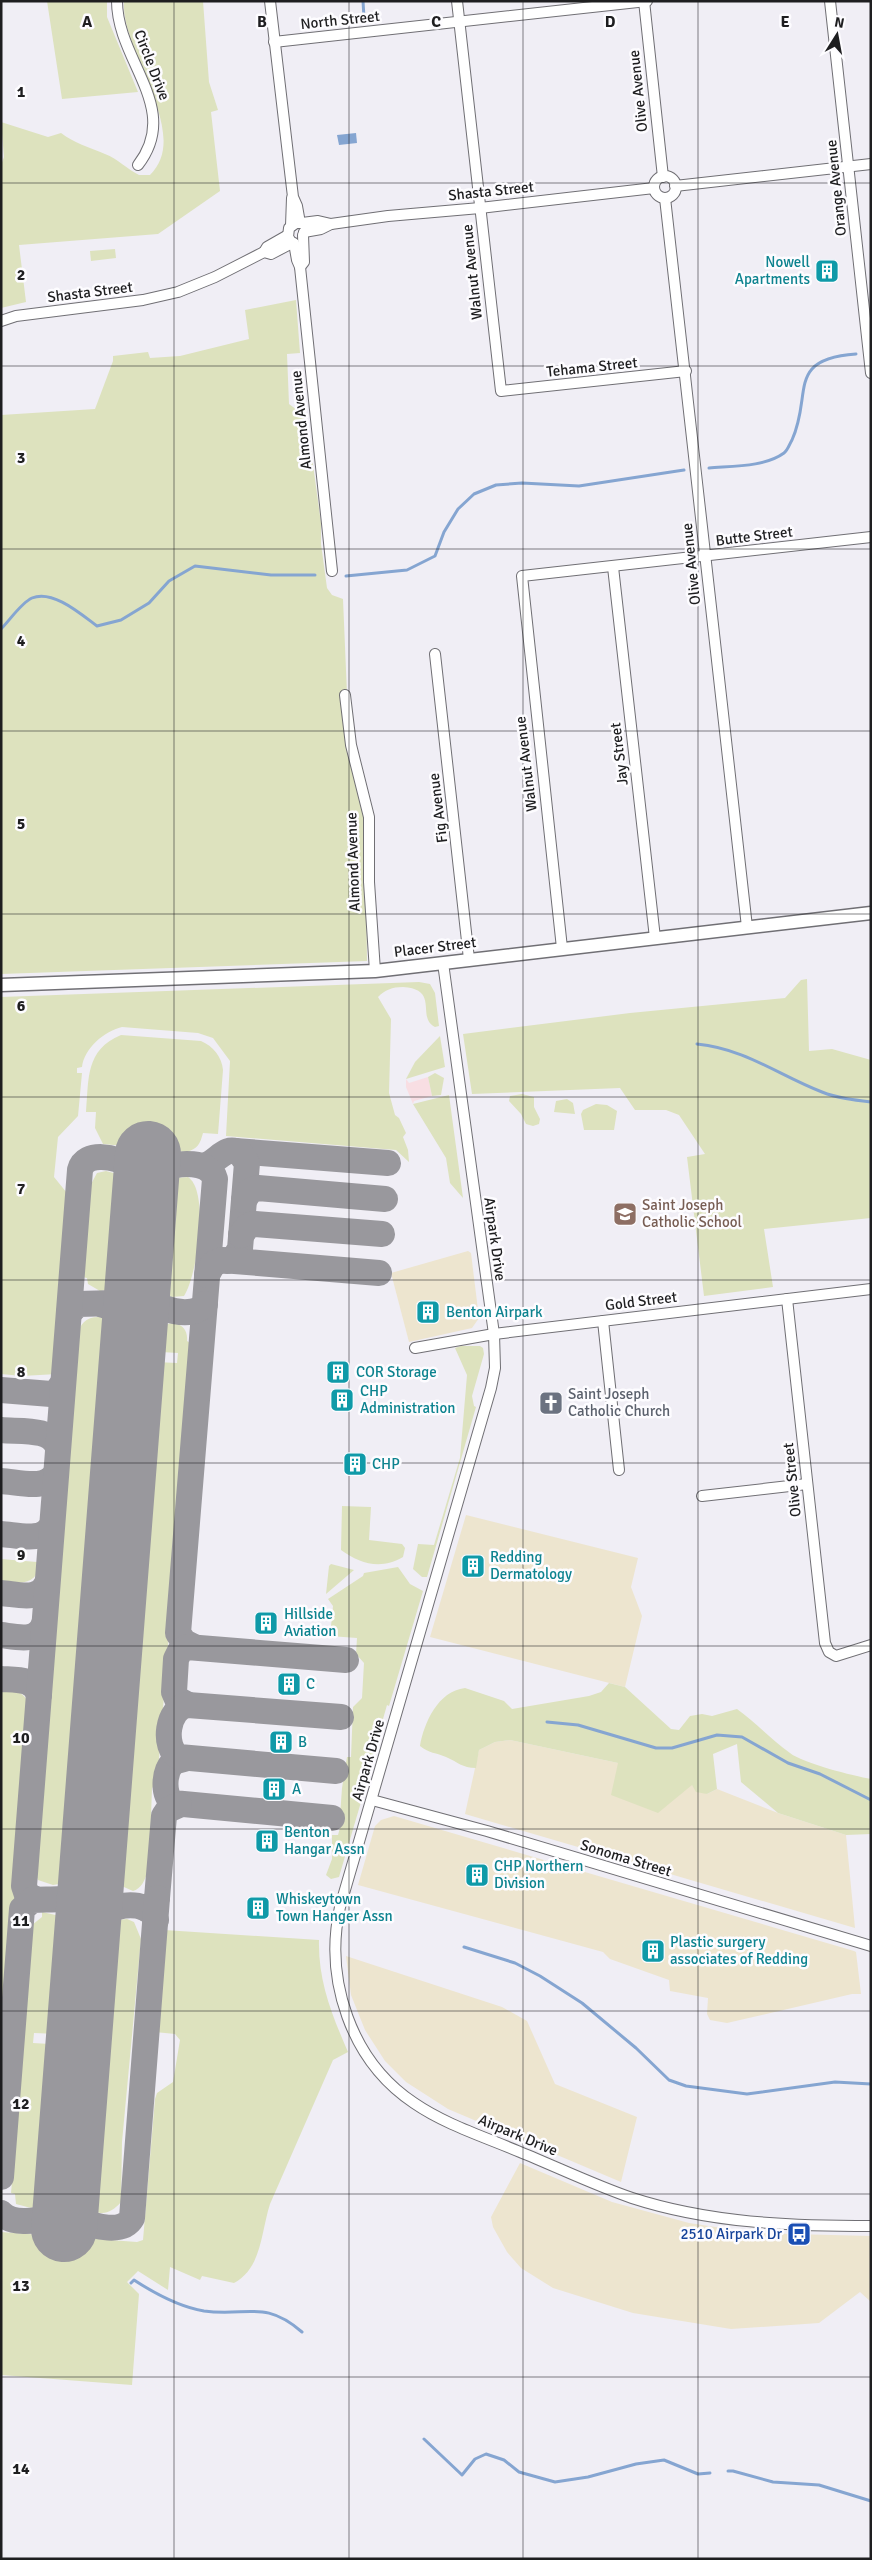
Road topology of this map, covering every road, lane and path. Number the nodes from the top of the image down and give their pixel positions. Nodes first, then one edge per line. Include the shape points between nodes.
1 (117, 1) edge
2 (270, 1) edge
3 (457, 1) edge
4 (645, 1) edge
5 (830, 1) edge
6 (459, 23) junction
7 (274, 42) junction
8 (871, 164) edge
9 (138, 165) dead end
10 (849, 167) junction
11 (663, 177) junction
12 (675, 186) junction
13 (654, 188) junction
14 (293, 197) junction
15 (666, 198) junction
16 (480, 208) junction
17 (298, 231) junction
18 (1, 321) edge
19 (869, 352) edge
20 (686, 372) junction
21 (871, 372) edge
22 (500, 391) joint
23 (871, 537) edge
24 (706, 556) junction
25 (613, 567) junction
26 (332, 570) dead end
27 (522, 576) joint
28 (435, 654) dead end
29 (345, 695) dead end
30 (871, 913) edge
31 (747, 927) junction
32 (655, 938) junction
33 (562, 948) junction
34 (469, 959) junction
35 (443, 963) junction
36 (375, 970) junction
37 (1, 985) edge
38 (871, 1289) edge
39 (787, 1300) junction
40 (603, 1321) junction
41 (494, 1334) junction
42 (415, 1348) dead end
43 (619, 1470) dead end
44 (807, 1484) junction
45 (702, 1496) dead end
46 (871, 1645) edge
47 (372, 1800) junction
48 (871, 1946) edge
49 (871, 2226) edge

1 - 9 street, Circle Drive via 119,21 155,119 152,142
2 - 7 street, Almond Avenue
3 - 6 street, Walnut Avenue
4 - 6 street, North Street
4 - 11 street, Olive Avenue
5 - 10 street, Orange Avenue
6 - 7 street, North Street
6 - 16 street, Walnut Avenue
7 - 14 street, Almond Avenue
8 - 10 street
10 - 12 street
10 - 19 street, Orange Avenue
11 - 12 street via 671,178
11 - 13 street via 657,180
12 - 15 street via 673,194
13 - 15 street via 656,194
13 - 16 street, Shasta Street
14 - 17 street, Almond Avenue
14 - 17 street, Almond Avenue via 298,210
15 - 20 street, Olive Avenue
16 - 17 street, Shasta Street via 388,216
16 - 22 street, Walnut Avenue
17 - 18 street, Shasta Street via 270,254 264,252 215,278 178,292 144,300 16,316
17 - 26 street, Almond Avenue via 296,260 300,267
19 - 21 street, Orange Avenue
20 - 22 street, Tehama Street
20 - 24 street, Olive Avenue
23 - 24 street, Butte Street
24 - 25 street, Butte Street
24 - 31 street, Olive Avenue
25 - 27 street, Butte Street
25 - 32 street, Jay Street
27 - 33 street, Walnut Avenue
28 - 34 street, Fig Avenue
29 - 36 street, Almond Avenue via 352,745 369,817 369,882
30 - 31 main road, Placer Street
31 - 32 main road, Placer Street
32 - 33 main road, Placer Street
33 - 34 main road, Placer Street
34 - 35 main road, Placer Street
35 - 36 main road, Placer Street
35 - 41 street, Airpark Drive
36 - 37 main road, Placer Street
38 - 39 street, Gold Street
39 - 40 street, Gold Street
39 - 44 street, Olive Street
40 - 41 street, Gold Street
40 - 43 street
41 - 42 street, Gold Street
41 - 47 street, Airpark Drive via 492,1388
44 - 45 street
44 - 46 street, Olive Street via 825,1643 831,1655 844,1655
47 - 48 street, Sonoma Street via 487,1831
47 - 49 street, Airpark Drive via 339,1915 335,1963 350,2025 374,2065 396,2089 414,2103 454,2124 641,2200 729,2220

